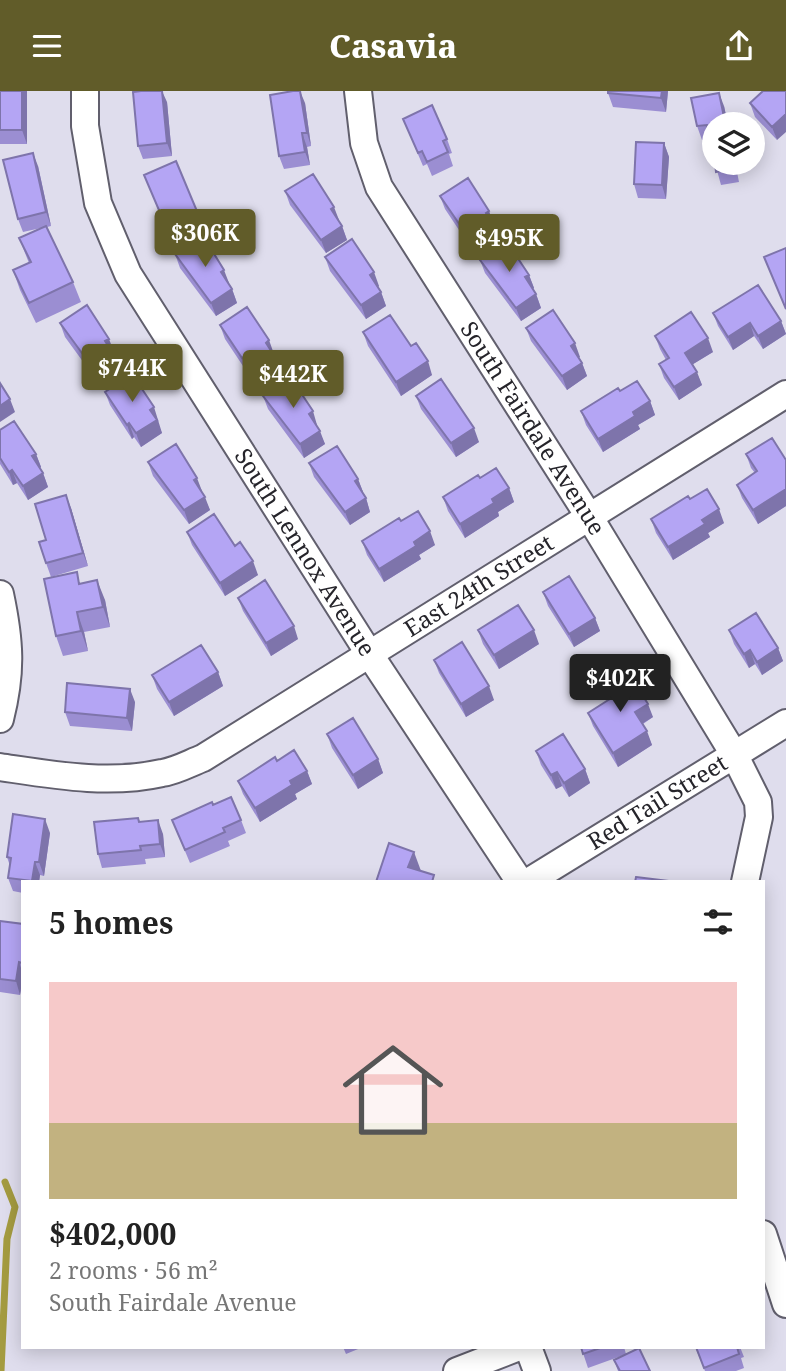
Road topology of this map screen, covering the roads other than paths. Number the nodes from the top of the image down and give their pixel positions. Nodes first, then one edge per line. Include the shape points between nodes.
1 (85, 91) edge
2 (358, 91) edge
3 (786, 394) edge
4 (590, 518) junction
5 (0, 594) edge
6 (370, 655) junction
7 (0, 719) edge
8 (786, 723) edge
9 (734, 756) junction
10 (0, 767) edge
11 (519, 880) edge
12 (531, 880) edge
13 (745, 880) edge
14 (765, 1240) edge
15 (786, 1304) edge
16 (514, 1349) edge
17 (529, 1349) edge
18 (457, 1371) edge
19 (537, 1371) edge

1 - 6 street, South Lennox Avenue via 95,192 128,274
2 - 4 street, South Fairdale Avenue via 364,143 379,187
3 - 4 street, East 24th Street
4 - 6 street, East 24th Street
4 - 9 street, South Fairdale Avenue
5 - 7 street via 10,642
6 - 10 street, East 24th Street via 235,740 164,773 74,778
6 - 11 street, South Lennox Avenue
8 - 9 street, Red Tail Street
9 - 12 street, Red Tail Street
9 - 13 street, South Fairdale Avenue via 758,802
14 - 15 street
16 - 18 street
17 - 19 street

